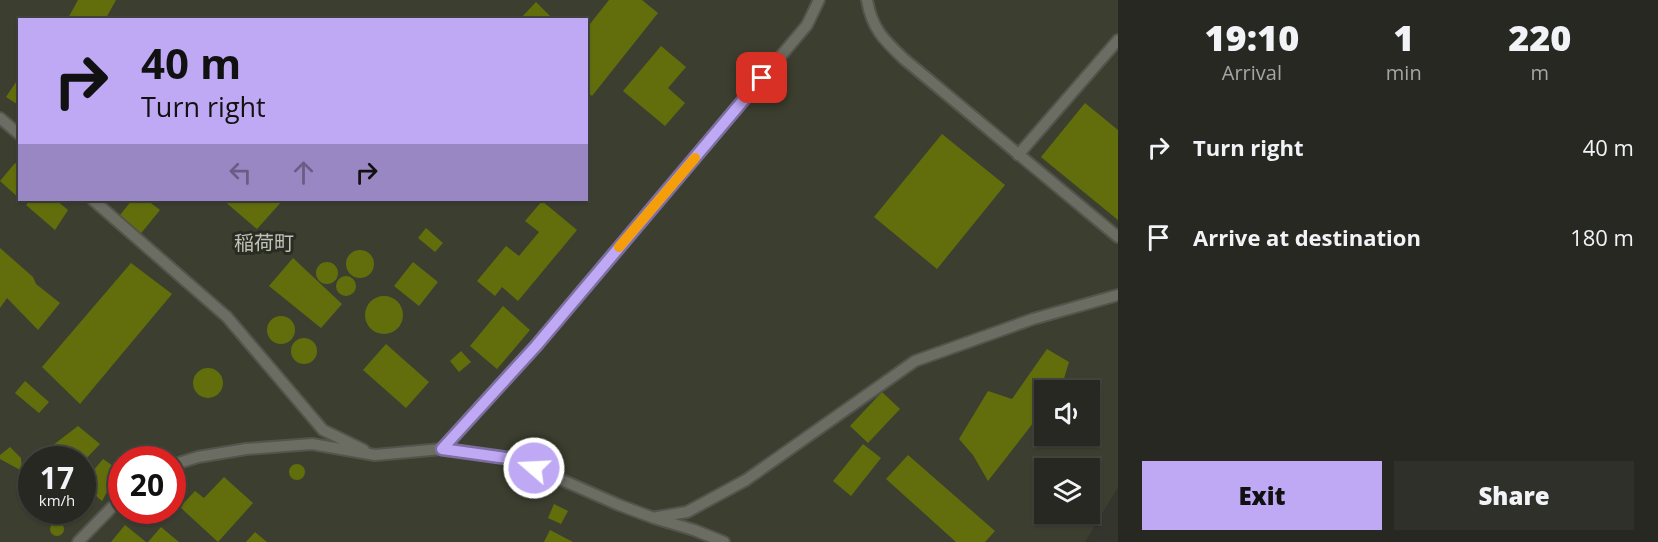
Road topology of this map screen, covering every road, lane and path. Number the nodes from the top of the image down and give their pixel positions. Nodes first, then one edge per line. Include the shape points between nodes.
1 (819, 0) edge
2 (867, 0) edge
3 (1118, 40) edge
4 (0, 118) edge
5 (18, 133) edge
6 (1018, 155) junction
7 (95, 201) edge
8 (1118, 237) edge
9 (1118, 295) edge
10 (442, 449) junction
11 (375, 456) junction
12 (186, 461) edge
13 (108, 511) edge
14 (654, 518) junction
15 (78, 542) edge
16 (724, 542) edge

1 - 10 lane via 807,25 536,346
2 - 6 lane via 870,17 883,39
3 - 6 lane
4 - 5 lane
6 - 8 lane
7 - 11 lane via 227,316 323,430
9 - 14 lane via 1033,319 915,361 746,480 687,512
10 - 11 lane
10 - 14 lane via 514,459
11 - 12 lane via 312,444 246,449
13 - 15 lane
14 - 16 lane

